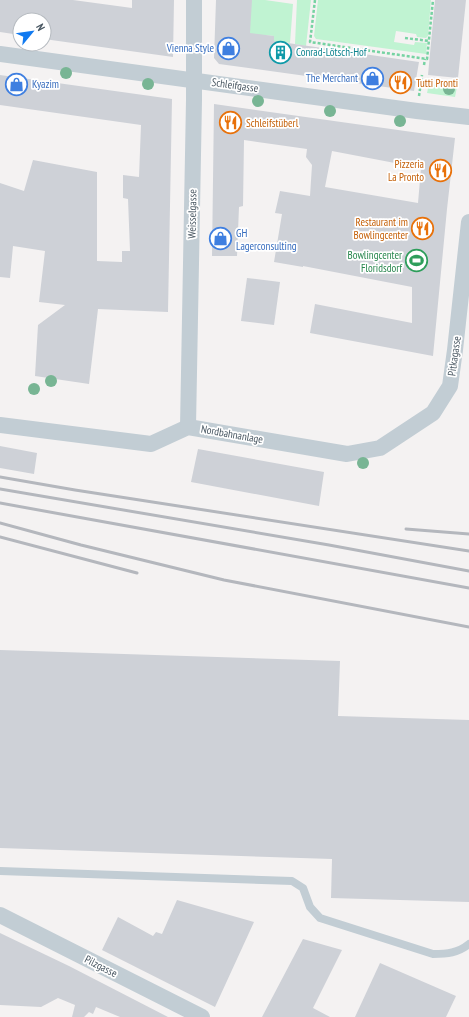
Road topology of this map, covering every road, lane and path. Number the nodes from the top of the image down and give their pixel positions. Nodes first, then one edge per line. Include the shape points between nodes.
1 (194, 0) edge
2 (315, 0) edge
3 (433, 0) edge
4 (405, 38) dead end
5 (429, 41) junction
6 (0, 54) edge
7 (425, 58) junction
8 (424, 65) dead end
9 (194, 80) junction
10 (469, 117) edge
11 (469, 222) edge
12 (0, 425) edge
13 (188, 427) junction
14 (347, 454) joint
15 (0, 871) edge
16 (0, 915) edge
17 (469, 944) edge
18 (194, 1015) edge

1 - 9 street, Weisselgasse
2 - 7 path via 310,42
3 - 5 path
4 - 5 path
5 - 7 path via 427,59
6 - 9 street, Schleifgasse
7 - 8 path
9 - 10 street, Schleifgasse
9 - 13 street, Weisselgasse
11 - 14 street, Pitkagasse via 450,386 433,412 385,445
12 - 13 street, Nordbahnanlage via 151,444
13 - 14 street, Nordbahnanlage
15 - 17 lane via 292,880 303,888 310,907 320,918 434,954 449,954
16 - 18 street, Pilzgasse

